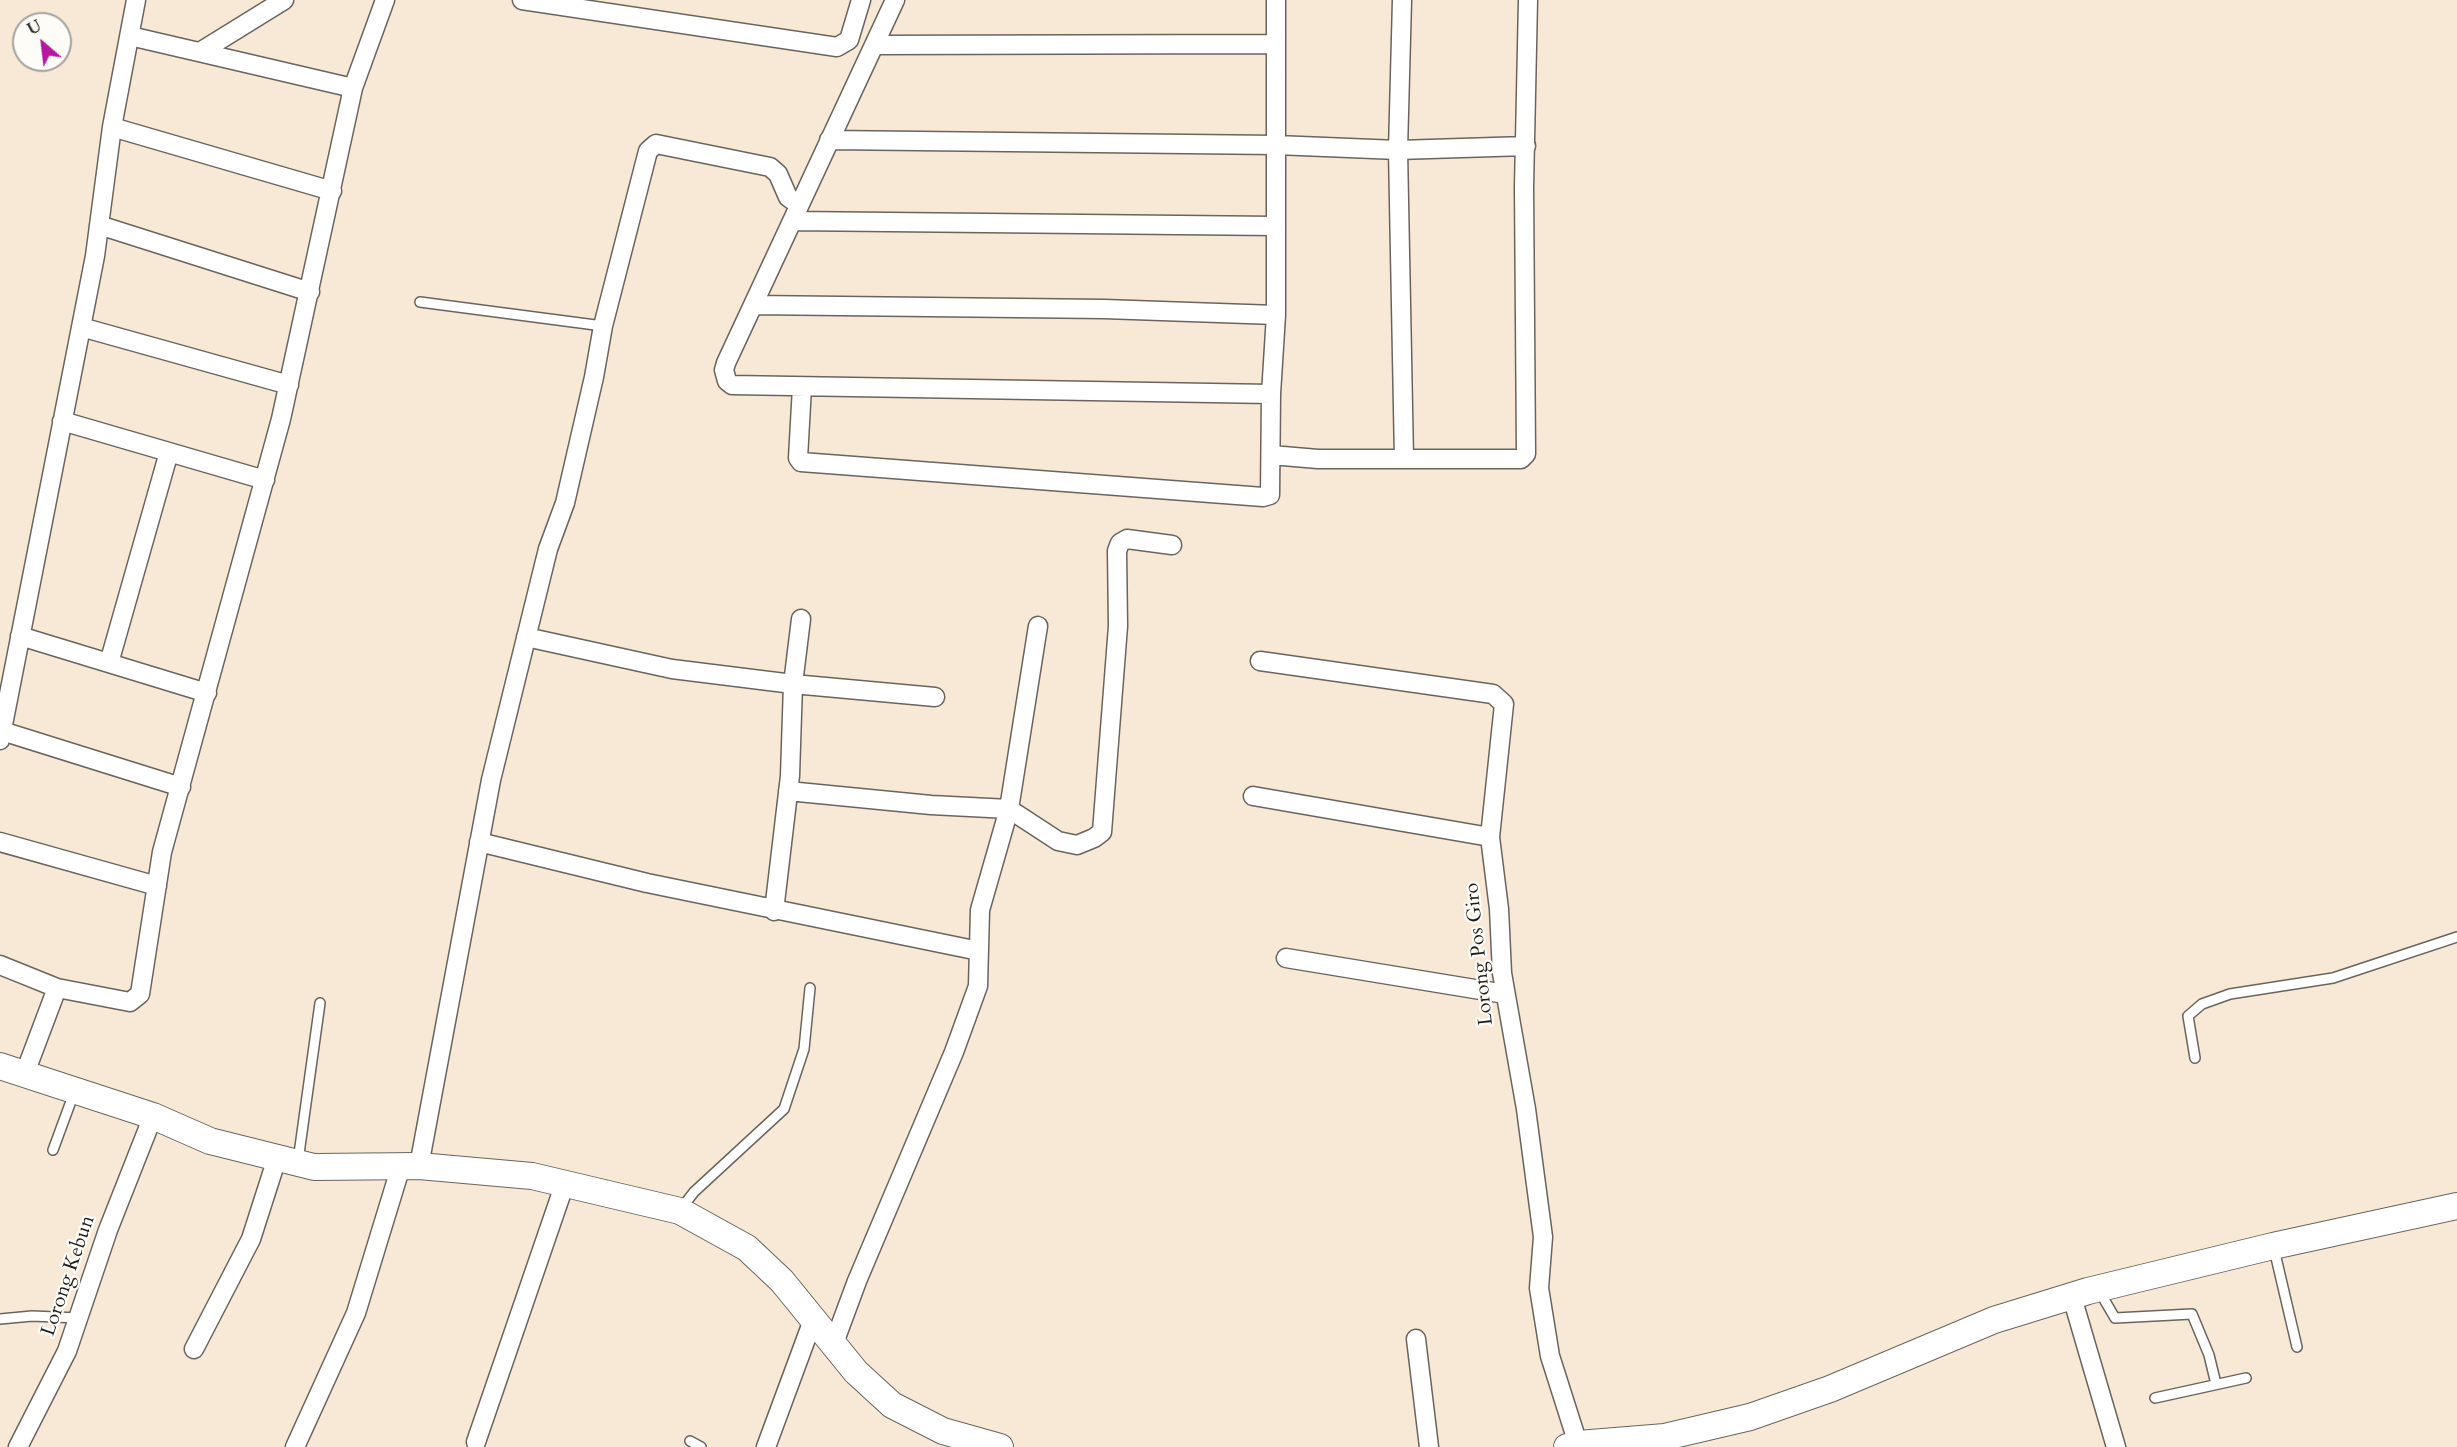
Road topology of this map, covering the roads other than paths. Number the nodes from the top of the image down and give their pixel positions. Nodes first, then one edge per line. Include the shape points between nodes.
1 (136, 0) edge
2 (284, 0) edge
3 (385, 0) edge
4 (522, 0) edge
5 (861, 0) edge
6 (895, 0) edge
7 (1276, 0) edge
8 (1402, 0) edge
9 (1528, 0) edge
10 (130, 36) junction
11 (1276, 44) junction
12 (875, 45) junction
13 (200, 52) junction
14 (353, 88) junction
15 (112, 127) junction
16 (829, 140) junction
17 (1276, 145) junction
18 (1526, 146) junction
19 (1398, 150) junction
20 (332, 191) junction
21 (796, 213) junction
22 (99, 225) junction
23 (1275, 226) junction
24 (310, 292) junction
25 (420, 302) dead end
26 (753, 305) junction
27 (1276, 315) junction
28 (603, 326) junction
29 (81, 327) junction
30 (289, 386) junction
31 (802, 387) junction
32 (1271, 394) junction
33 (62, 421) junction
34 (169, 452) junction
35 (1271, 455) junction
36 (1404, 459) junction
37 (265, 480) junction
38 (1172, 545) dead end
39 (801, 619) dead end
40 (1038, 626) dead end
41 (20, 636) junction
42 (526, 637) junction
43 (1260, 661) dead end
44 (109, 663) junction
45 (793, 684) junction
46 (207, 693) junction
47 (935, 697) dead end
48 (1, 736) edge
49 (181, 787) junction
50 (788, 791) junction
51 (1253, 796) dead end
52 (1009, 809) junction
53 (1490, 837) junction
54 (0, 842) edge
55 (479, 842) junction
56 (157, 886) junction
57 (774, 911) junction
58 (2457, 937) edge
59 (979, 951) junction
60 (1286, 958) dead end
61 (0, 965) edge
62 (57, 988) junction
63 (810, 988) dead end
64 (1505, 994) junction
65 (320, 1003) dead end
66 (2195, 1058) dead end
67 (0, 1066) edge
68 (26, 1073) junction
69 (75, 1091) junction
70 (153, 1116) junction
71 (53, 1150) dead end
72 (287, 1161) junction
73 (410, 1166) junction
74 (565, 1183) junction
75 (2457, 1206) edge
76 (680, 1211) junction
77 (2273, 1246) junction
78 (2098, 1288) junction
79 (2072, 1297) junction
80 (79, 1318) junction
81 (0, 1319) edge
82 (813, 1320) junction
83 (1416, 1339) dead end
84 (834, 1343) junction
85 (2296, 1347) dead end
86 (194, 1349) dead end
87 (2246, 1378) dead end
88 (2216, 1384) junction
89 (2155, 1398) dead end
90 (690, 1441) dead end
91 (476, 1442) dead end
92 (1666, 1442) edge
93 (1572, 1445) edge
94 (18, 1447) edge
95 (295, 1447) edge
96 (701, 1447) edge
97 (765, 1447) edge
98 (999, 1447) edge
99 (1429, 1447) edge
100 (2116, 1447) edge

1 - 10 street
2 - 13 street
3 - 14 street
4 - 5 street via 837,47 849,40
6 - 12 street
7 - 11 street
8 - 19 street
9 - 18 street
10 - 13 street
10 - 15 street
11 - 12 street
11 - 17 street
12 - 16 street
13 - 14 street
14 - 20 street
15 - 20 street
15 - 22 street
16 - 17 street
16 - 21 street
17 - 19 street
17 - 23 street
18 - 19 street
18 - 36 street via 1526,454 1521,459
19 - 36 street
20 - 24 street
21 - 23 street
21 - 26 street
21 - 28 street via 778,174 770,167 653,144
22 - 24 street
22 - 29 street
23 - 27 street
24 - 30 street
25 - 28 lane
26 - 27 street
26 - 31 street via 726,363 727,381 732,386
27 - 32 street
28 - 42 street via 565,503 548,549
29 - 30 street
29 - 33 street
30 - 37 street
31 - 32 street
31 - 35 street via 798,458 801,462 1263,497 1270,495
32 - 35 street
33 - 34 street
33 - 41 street
34 - 37 street
34 - 44 street
35 - 36 street
37 - 46 street
38 - 52 street via 1126,539 1118,551 1118,626 1102,832 1077,845 1058,841
39 - 45 street
40 - 52 street
41 - 44 street
41 - 48 street
42 - 45 street via 672,669
42 - 55 street
43 - 53 street, Lorong Pos Giro via 1493,694 1502,700 1504,716
44 - 46 street
45 - 47 street
45 - 50 street
46 - 49 street
48 - 49 street
49 - 56 street via 162,852
50 - 52 street
50 - 57 street
51 - 53 street
52 - 59 street via 980,910
53 - 64 street, Lorong Pos Giro
54 - 56 street
55 - 57 street
55 - 73 street
56 - 62 street via 136,1000
57 - 59 street
58 - 66 lane via 2333,978 2230,994 2202,1004 2188,1016
59 - 84 street via 978,986 954,1052
60 - 64 street
61 - 62 street
62 - 68 street
63 - 76 lane via 804,1049 784,1109 694,1192
64 - 93 street, Lorong Pos Giro via 1543,1237 1539,1288 1550,1356
65 - 72 lane
67 - 68 main road
68 - 69 main road
69 - 70 main road
69 - 71 lane
70 - 72 main road via 210,1141
70 - 80 street, Lorong Kebun via 108,1230
72 - 73 main road via 314,1167
72 - 86 street
73 - 74 main road via 532,1176
73 - 95 street via 356,1313
74 - 76 main road
74 - 91 street
75 - 77 main road
76 - 82 main road via 747,1248 782,1281
77 - 78 main road
77 - 85 lane
78 - 79 main road
78 - 88 lane via 2115,1318 2192,1314
79 - 92 main road via 1994,1320 1830,1389
79 - 100 street
80 - 81 lane
80 - 94 street, Lorong Kebun via 67,1351
82 - 84 main road
82 - 97 street
83 - 99 street
84 - 98 main road via 856,1372 892,1405 943,1431
87 - 88 lane
88 - 89 lane
90 - 96 lane
92 - 93 main road

